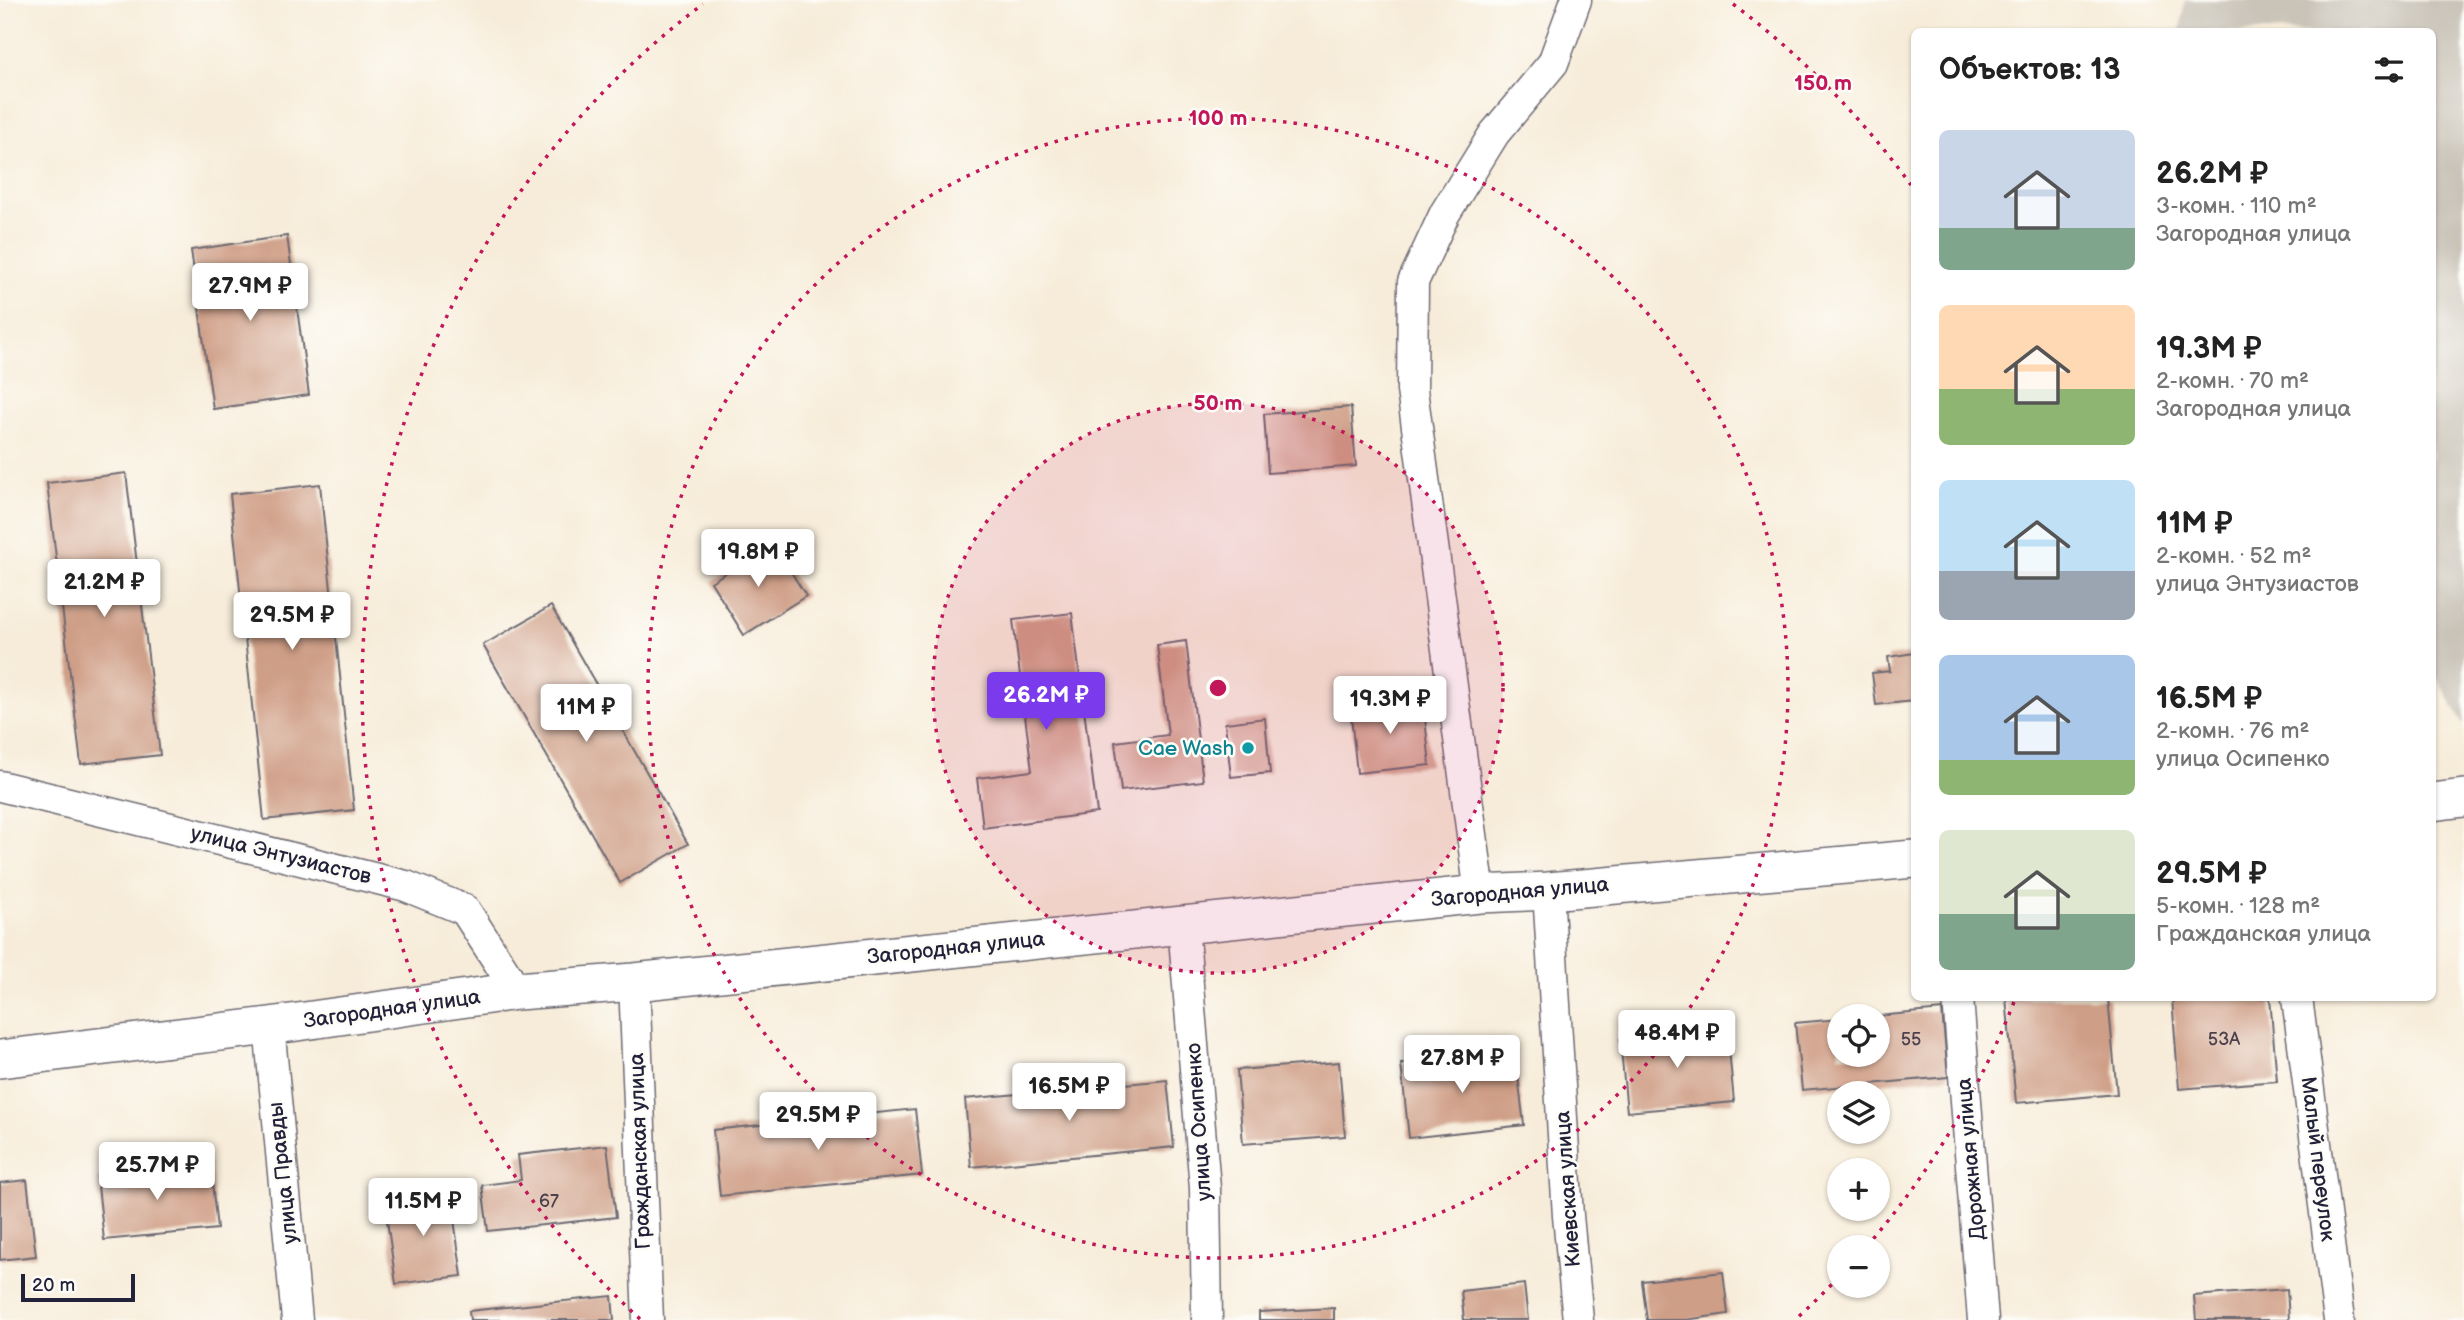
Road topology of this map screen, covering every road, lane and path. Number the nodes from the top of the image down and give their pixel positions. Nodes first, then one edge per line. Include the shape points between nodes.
1 (1576, 0) edge
2 (0, 786) edge
3 (2464, 798) edge
4 (2436, 802) edge
5 (1911, 859) edge
6 (1548, 891) junction
7 (1480, 894) junction
8 (1183, 925) junction
9 (634, 982) junction
10 (517, 991) junction
11 (1958, 1001) edge
12 (2297, 1001) edge
13 (269, 1026) junction
14 (0, 1059) edge
15 (297, 1320) edge
16 (648, 1320) edge
17 (1207, 1320) edge
18 (1578, 1320) edge
19 (1983, 1320) edge
20 (2339, 1320) edge

1 - 7 street via 1553,63 1494,134 1445,213 1413,282 1412,390
2 - 10 street, улица Энтузиастов via 406,886 465,910
3 - 4 street
5 - 6 street, Загородная улица
6 - 7 street, Загородная улица
6 - 18 street, Киевская улица
7 - 8 street, Загородная улица
8 - 9 street, Загородная улица
8 - 17 street, улица Осипенко via 1205,1188
9 - 10 street, Загородная улица
9 - 16 street, Гражданская улица
10 - 13 street, Загородная улица
11 - 19 street, Дорожная улица
12 - 20 street, Малый переулок
13 - 14 street, Загородная улица
13 - 15 street, улица Правды

